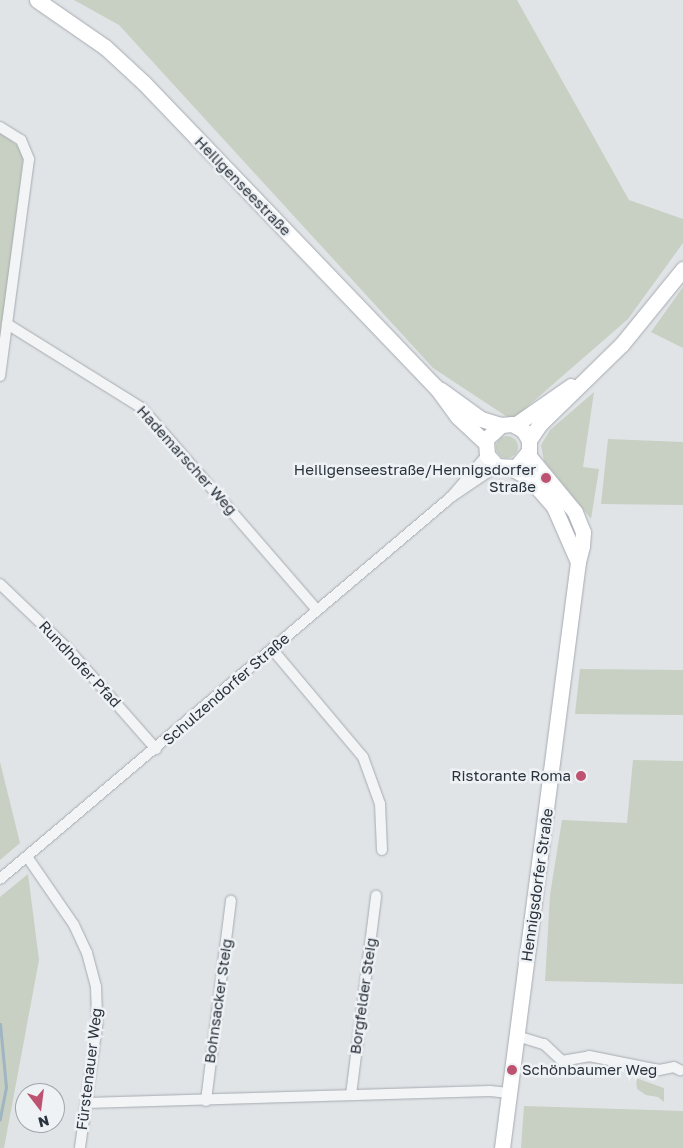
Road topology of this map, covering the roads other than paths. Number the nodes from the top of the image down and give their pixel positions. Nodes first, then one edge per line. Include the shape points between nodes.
1 (37, 0) edge
2 (0, 127) edge
3 (683, 269) edge
4 (7, 324) junction
5 (0, 376) edge
6 (436, 387) junction
7 (566, 395) junction
8 (508, 425) junction
9 (528, 447) junction
10 (495, 458) junction
11 (451, 497) junction
12 (578, 562) junction
13 (0, 584) edge
14 (318, 610) junction
15 (272, 649) junction
16 (156, 749) junction
17 (382, 850) dead end
18 (28, 858) junction
19 (0, 879) edge
20 (376, 896) dead end
21 (232, 901) dead end
22 (517, 1036) junction
23 (680, 1070) dead end
24 (509, 1093) junction
25 (351, 1095) junction
26 (206, 1101) junction
27 (86, 1103) junction
28 (80, 1148) edge
29 (502, 1148) edge

1 - 6 main road, Heiligenseestraße via 105,46 144,83
2 - 4 street via 21,140 29,159
3 - 7 main road via 622,344 584,382
4 - 5 street
4 - 14 street, Hademarscher Weg via 142,408
6 - 8 main road, Heiligenseestraße via 481,418
6 - 10 main road, Heiligenseestraße via 448,407
7 - 8 main road
7 - 9 main road via 540,425
8 - 9 main road, Hennigsdorfer Straße
8 - 10 main road via 490,433
9 - 10 main road via 520,464
9 - 12 main road, Hennigsdorfer Straße via 580,522 582,546
10 - 11 street, Schulzendorfer Straße
10 - 11 street, Schulzendorfer Straße
10 - 12 main road via 529,478 554,507
11 - 14 street, Schulzendorfer Straße
12 - 22 main road, Hennigsdorfer Straße
13 - 16 street, Rundhofer Pfad via 69,650
14 - 15 street, Schulzendorfer Straße
15 - 16 street, Schulzendorfer Straße
15 - 17 street via 362,757 380,804
16 - 18 street, Schulzendorfer Straße
18 - 19 street, Schulzendorfer Straße
18 - 27 street, Fürstenauer Weg via 74,925 95,982 97,1025
20 - 25 street, Borgfelder Steig
21 - 26 street, Bohnsacker Steig
22 - 23 street via 544,1044 562,1061 590,1056 659,1070 674,1067
22 - 24 main road, Hennigsdorfer Straße
24 - 25 street
24 - 29 main road, Hennigsdorfer Straße
25 - 26 street
26 - 27 street
27 - 28 street, Fürstenauer Weg

